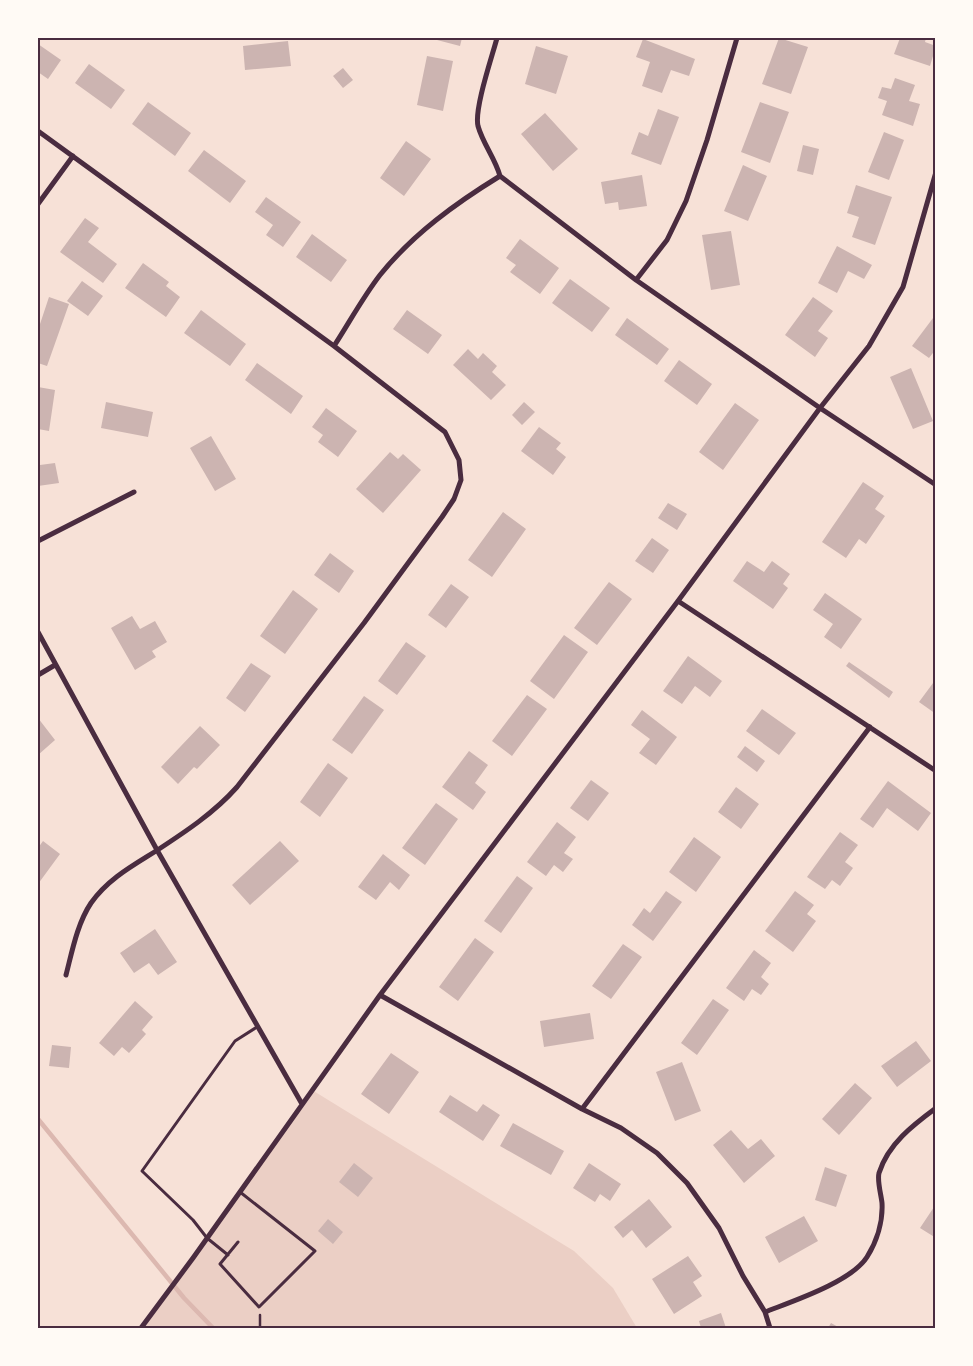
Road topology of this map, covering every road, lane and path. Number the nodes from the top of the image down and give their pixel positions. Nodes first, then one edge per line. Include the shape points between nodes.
1 (497, 38) edge
2 (737, 38) edge
3 (38, 131) edge
4 (73, 156) junction
5 (936, 172) edge
6 (500, 176) junction
7 (38, 204) edge
8 (636, 280) junction
9 (334, 346) junction
10 (820, 408) junction
11 (936, 485) edge
12 (134, 492) dead end
13 (38, 541) edge
14 (678, 601) junction
15 (38, 632) edge
16 (55, 665) junction
17 (38, 675) edge
18 (870, 727) junction
19 (936, 771) edge
20 (157, 850) junction
21 (66, 976) dead end
22 (380, 995) junction
23 (257, 1027) junction
24 (302, 1104) junction
25 (936, 1108) edge
26 (582, 1109) junction
27 (240, 1192) junction
28 (207, 1238) junction
29 (238, 1242) dead end
30 (228, 1255) junction
31 (260, 1307) junction
32 (765, 1312) junction
33 (141, 1328) edge
34 (260, 1328) edge
35 (770, 1328) edge

1 - 6 street via 477,124 497,163
2 - 8 street via 686,201 667,240
3 - 4 street
4 - 7 street
4 - 9 street
5 - 10 street via 903,287 869,346
6 - 8 street
6 - 9 street via 460,201 416,237 380,276
8 - 10 street
9 - 20 street via 445,432 459,460 461,480 442,517 237,787 225,801
10 - 11 street
10 - 14 street
12 - 13 street
14 - 18 street
14 - 22 street
15 - 16 street
16 - 17 street
16 - 20 street
18 - 19 street
18 - 26 street
20 - 21 street via 112,880 90,905 77,934
20 - 23 street
22 - 24 street
22 - 26 street
23 - 24 street
23 - 28 lane via 235,1041 142,1171 194,1220
24 - 27 street
25 - 32 street via 892,1146 879,1174 880,1231 867,1258 851,1274
26 - 32 street via 621,1128 657,1153 687,1183 719,1228
27 - 28 street
27 - 31 lane via 316,1252
28 - 30 lane
28 - 33 street
29 - 30 lane
30 - 31 lane via 220,1264
31 - 34 path
32 - 35 street

